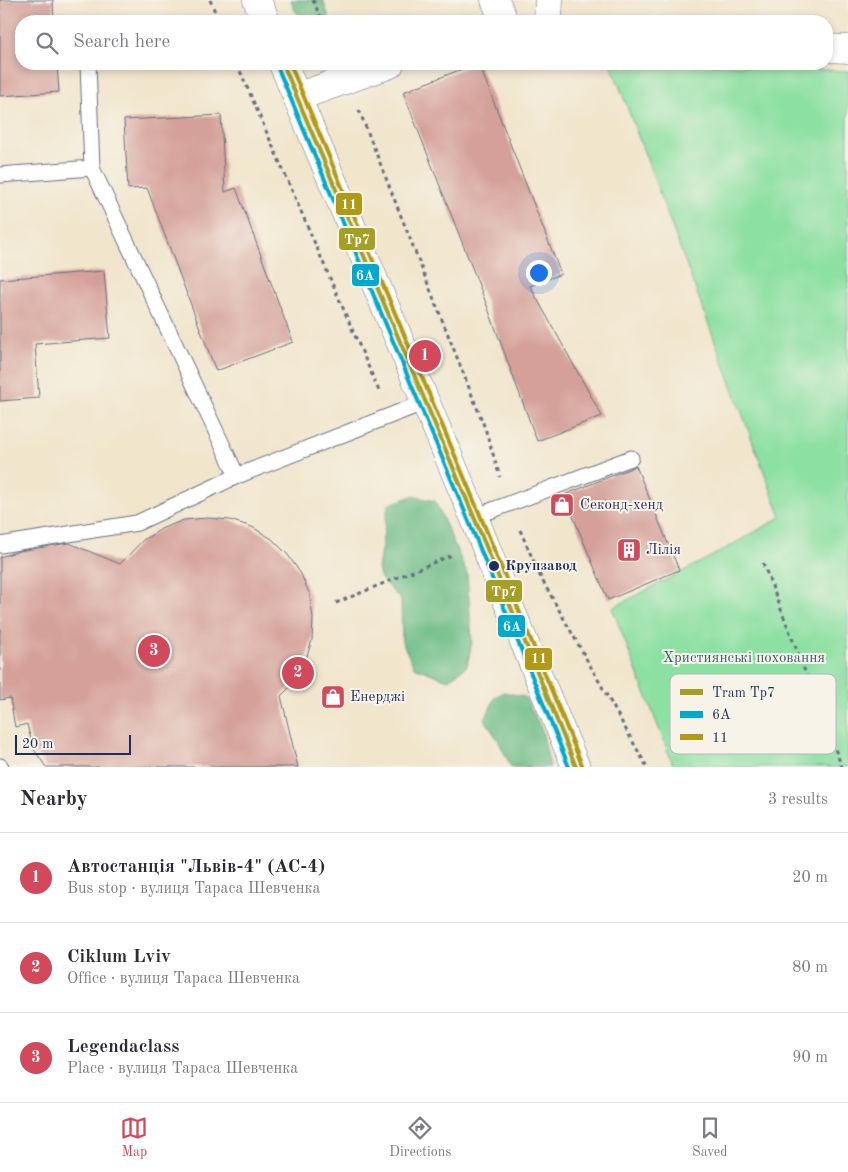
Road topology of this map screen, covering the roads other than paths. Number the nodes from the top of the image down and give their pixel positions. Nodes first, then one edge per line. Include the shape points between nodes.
1 (257, 0) edge
2 (495, 0) edge
3 (549, 0) edge
4 (263, 15) edge
5 (501, 15) edge
6 (548, 15) edge
7 (833, 48) edge
8 (848, 49) edge
9 (88, 70) edge
10 (286, 70) edge
11 (373, 70) edge
12 (297, 97) junction
13 (92, 168) junction
14 (0, 175) edge
15 (425, 402) junction
16 (631, 458) dead end
17 (236, 476) junction
18 (474, 517) junction
19 (0, 545) edge
20 (576, 767) edge

1 - 4 main road
2 - 5 main road
3 - 6 main road
7 - 8 main road
9 - 13 lane
10 - 12 main road
11 - 12 main road
12 - 15 main road
13 - 14 lane
13 - 17 lane
15 - 17 lane
15 - 18 main road
16 - 18 lane
17 - 19 lane via 137,523
18 - 20 main road

